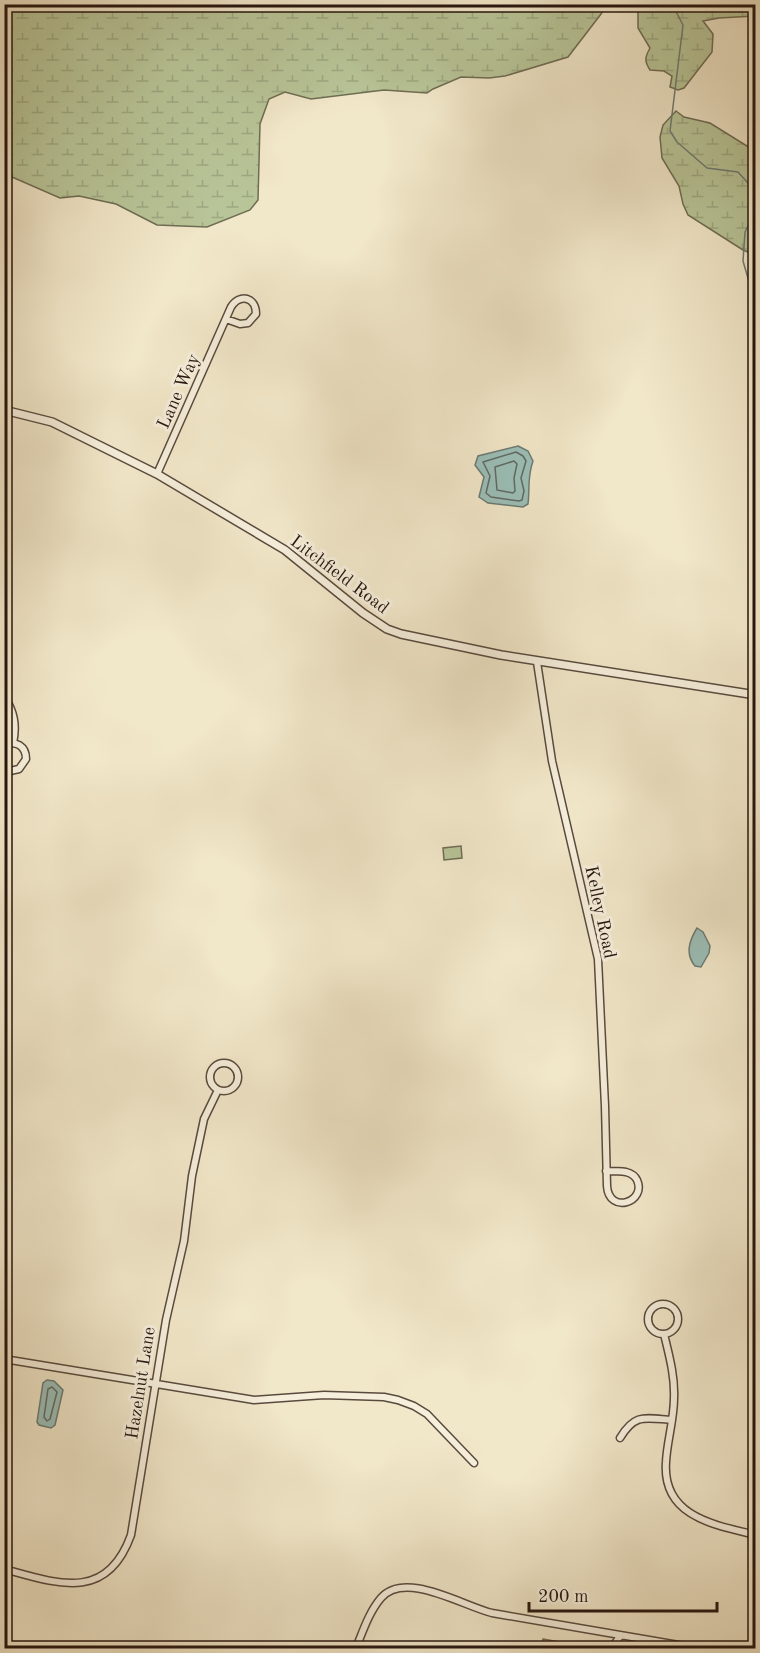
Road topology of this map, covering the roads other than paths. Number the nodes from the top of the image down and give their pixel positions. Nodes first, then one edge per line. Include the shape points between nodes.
1 (226, 319) junction
2 (4, 410) edge
3 (157, 474) junction
4 (537, 662) junction
5 (756, 695) edge
6 (4, 696) edge
7 (13, 743) junction
8 (4, 745) edge
9 (4, 768) edge
10 (4, 1072) edge
11 (4, 1088) edge
12 (218, 1090) junction
13 (606, 1171) junction
14 (664, 1334) junction
15 (4, 1359) edge
16 (155, 1385) junction
17 (672, 1420) junction
18 (620, 1438) dead end
19 (474, 1463) dead end
20 (756, 1535) edge
21 (4, 1569) edge
22 (620, 1636) junction
23 (648, 1642) junction
24 (356, 1648) edge
25 (612, 1648) edge
26 (664, 1648) edge
27 (696, 1648) edge

1 - 1 street, Lane Way via 237,300 245,298 256,306 255,318 248,323
1 - 3 street, Lane Way
2 - 3 street, Litchfield Road via 52,422
3 - 4 street, Litchfield Road via 285,550 387,628
4 - 5 street, Litchfield Road
4 - 13 street, Kelley Road via 552,761 598,959
6 - 7 street via 14,715
7 - 8 street
7 - 9 street via 25,750 27,759 19,770
10 - 11 street
12 - 12 street, Hazelnut Lane via 231,1090 237,1084 238,1072 231,1065 221,1063 210,1073 211,1083
12 - 16 street, Hazelnut Lane via 202,1128
13 - 13 street, Kelley Road via 607,1191 613,1200 632,1200 638,1191 634,1177 626,1172
14 - 14 street via 651,1329 648,1320 654,1307 664,1305 673,1308 678,1317 676,1326
14 - 17 street via 673,1385
15 - 16 street
16 - 19 street via 254,1400 324,1395 398,1400 427,1414
16 - 21 street, Hazelnut Lane via 131,1535 120,1558 102,1576 75,1584 49,1582
17 - 18 street via 634,1420
17 - 20 street via 665,1472 673,1495 690,1515 701,1521
22 - 23 street
22 - 24 street via 477,1610 423,1588 410,1587 392,1590 382,1598
22 - 25 street
23 - 26 street
23 - 27 street via 657,1640

